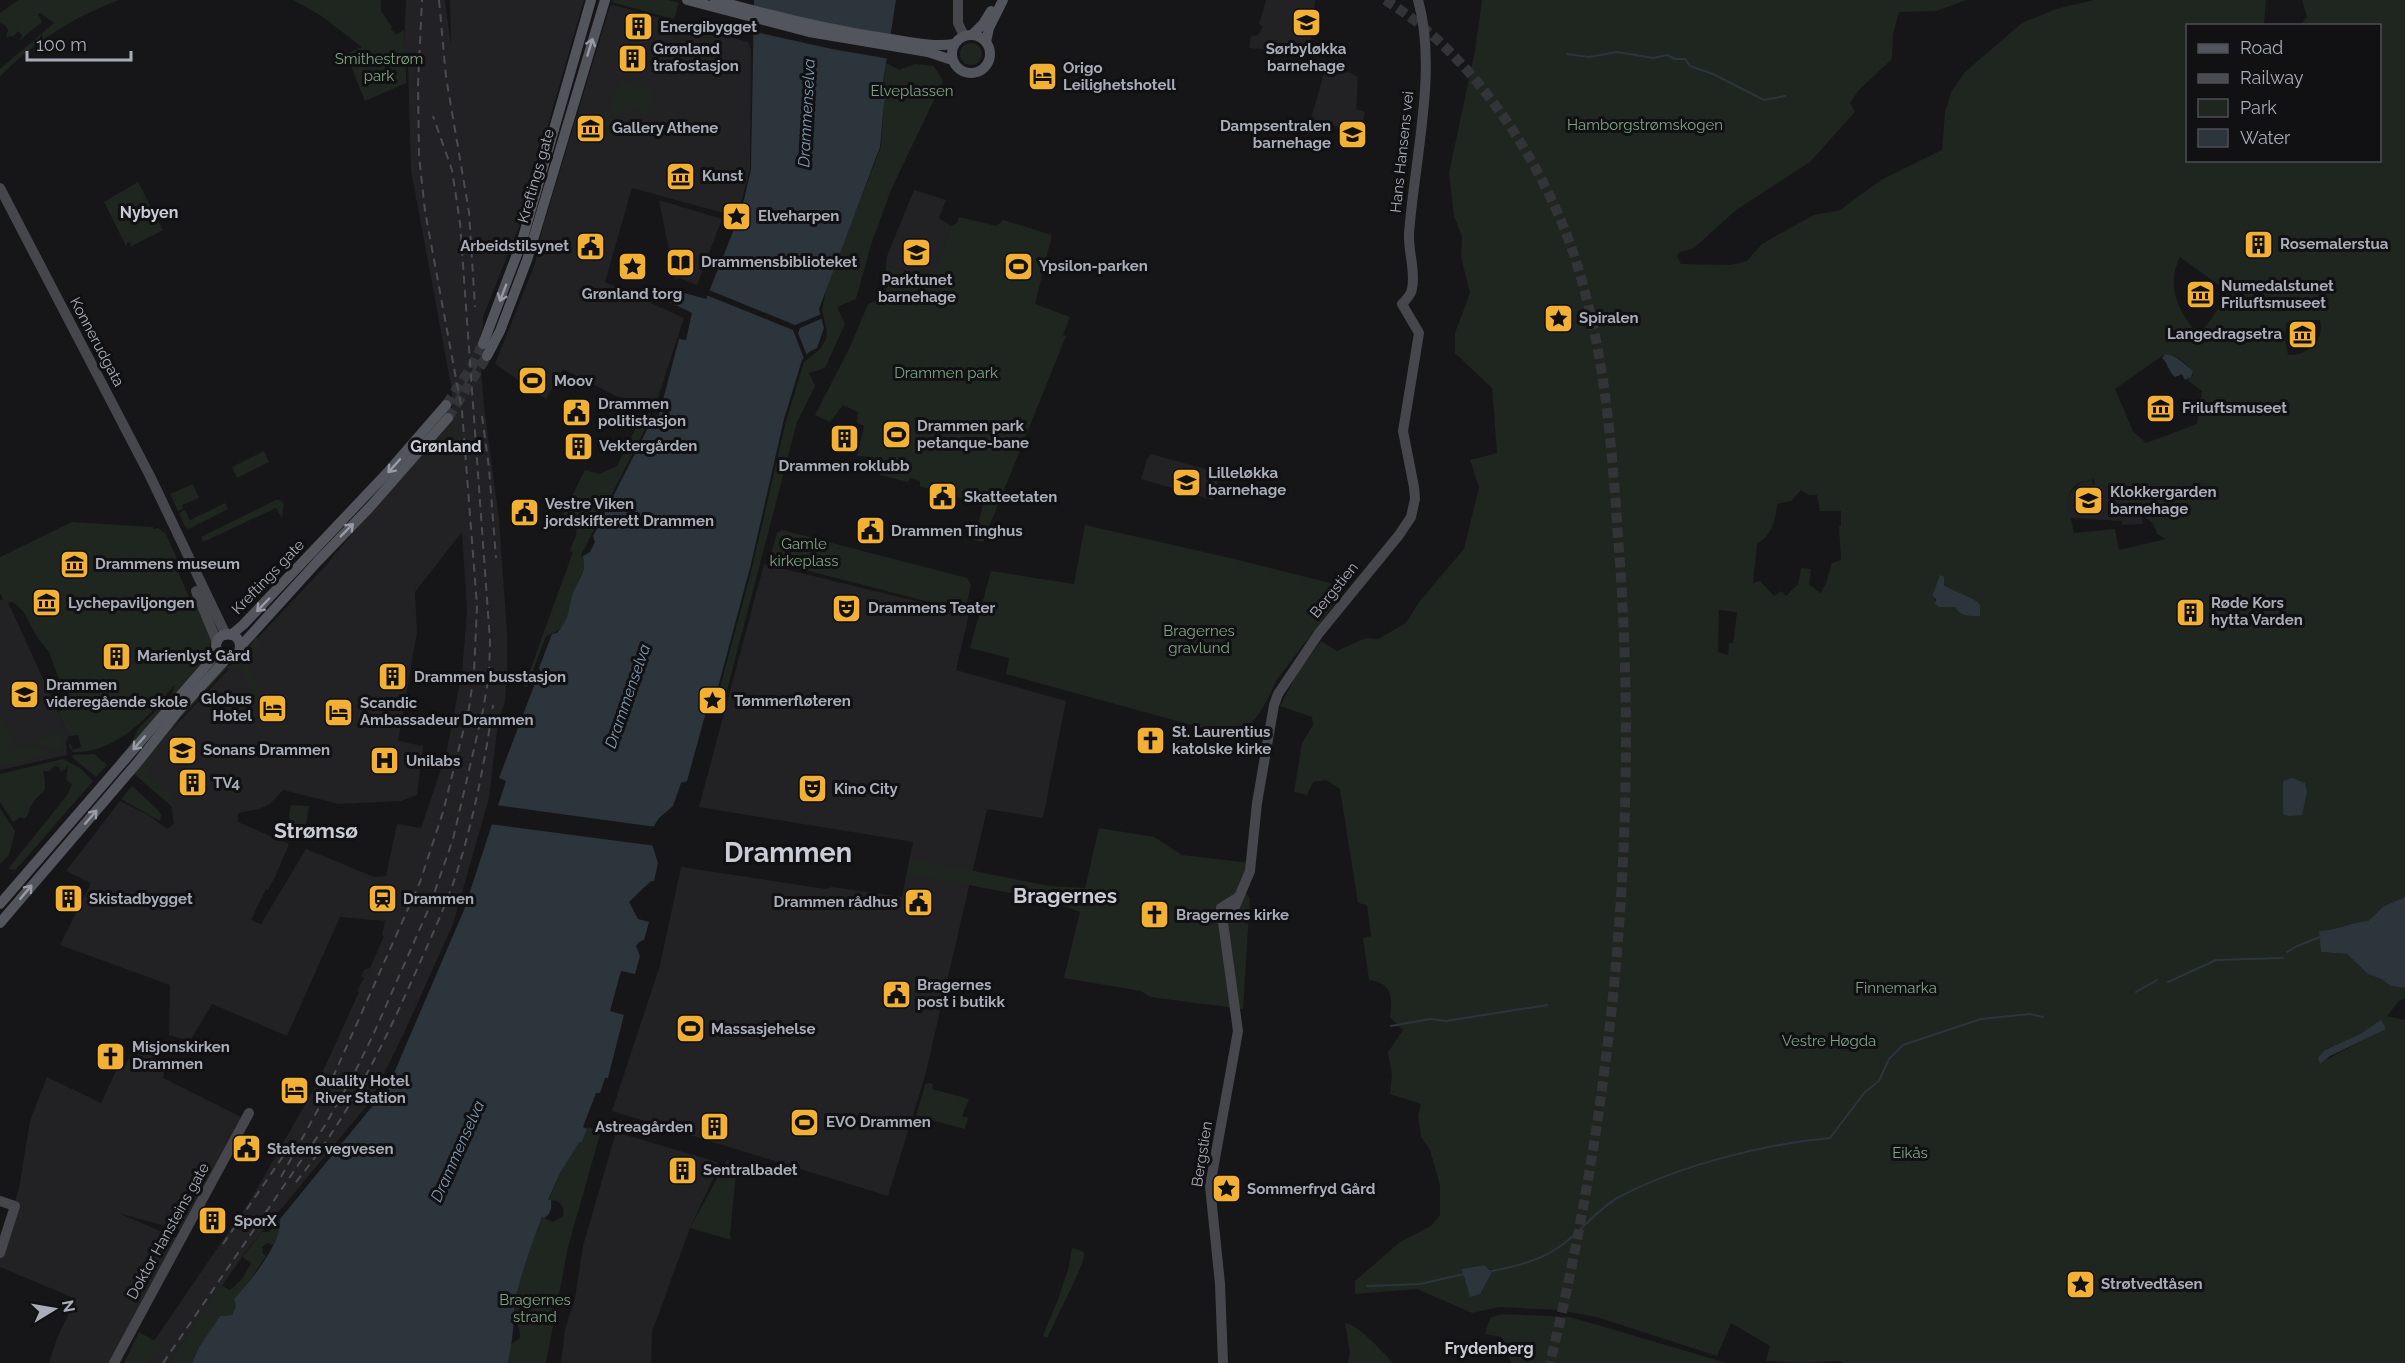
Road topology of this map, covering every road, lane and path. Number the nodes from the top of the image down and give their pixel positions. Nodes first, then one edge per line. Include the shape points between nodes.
1 (591, 0) edge
2 (605, 0) edge
3 (715, 0) edge
4 (958, 0) edge
5 (997, 0) edge
6 (1003, 0) edge
7 (1418, 0) edge
8 (690, 1) edge
9 (745, 13) junction
10 (968, 35) junction
11 (986, 42) junction
12 (898, 44) junction
13 (954, 44) junction
14 (952, 60) junction
15 (0, 188) edge
16 (1402, 304) joint
17 (483, 344) tunnel mouth
18 (487, 356) tunnel mouth
19 (446, 405) tunnel mouth
20 (448, 418) tunnel mouth
21 (223, 640) junction
22 (240, 647) junction
23 (227, 658) junction
24 (1238, 898) junction
25 (0, 904) edge
26 (1223, 920) junction
27 (0, 922) edge
28 (249, 1113) dead end
29 (0, 1201) edge
30 (0, 1253) edge
31 (114, 1363) edge
32 (1223, 1363) edge

1 -> 17 main road, Kreftings gate via 522,241
18 -> 2 main road, Kreftings gate via 527,260
3 - 9 main road
4 - 10 main road via 958,23
5 - 10 main road via 983,24
6 - 11 main road
7 - 16 main road, Hans Hansens vei via 1425,56 1424,96 1411,196 1408,246 1412,289
8 - 9 main road
9 - 12 main road
10 - 11 main road
10 - 13 main road
11 - 14 main road via 990,56 980,70 964,72
12 - 13 main road
12 - 14 main road
13 - 14 main road
15 - 21 main road, Konnerudgata via 166,509 176,544
16 - 24 main road, Bergstien via 1419,333 1403,431 1414,488 1411,517 1319,633 1278,694 1257,803 1250,871
19 -> 21 main road, Kreftings gate via 243,626
22 -> 20 main road, Kreftings gate
21 - 22 main road via 238,640
21 - 23 main road via 221,656
21 -> 25 main road, Kreftings gate via 211,660
22 - 23 main road, Kreftings gate via 234,657
27 -> 23 main road, Kreftings gate
24 - 26 main road, Bergstien via 1231,916
24 - 26 main road, Bergstien via 1221,908
26 - 32 main road, Bergstien via 1238,1020 1210,1186
28 - 31 main road, Doktor Hansteins gate
29 - 30 main road via 15,1206

